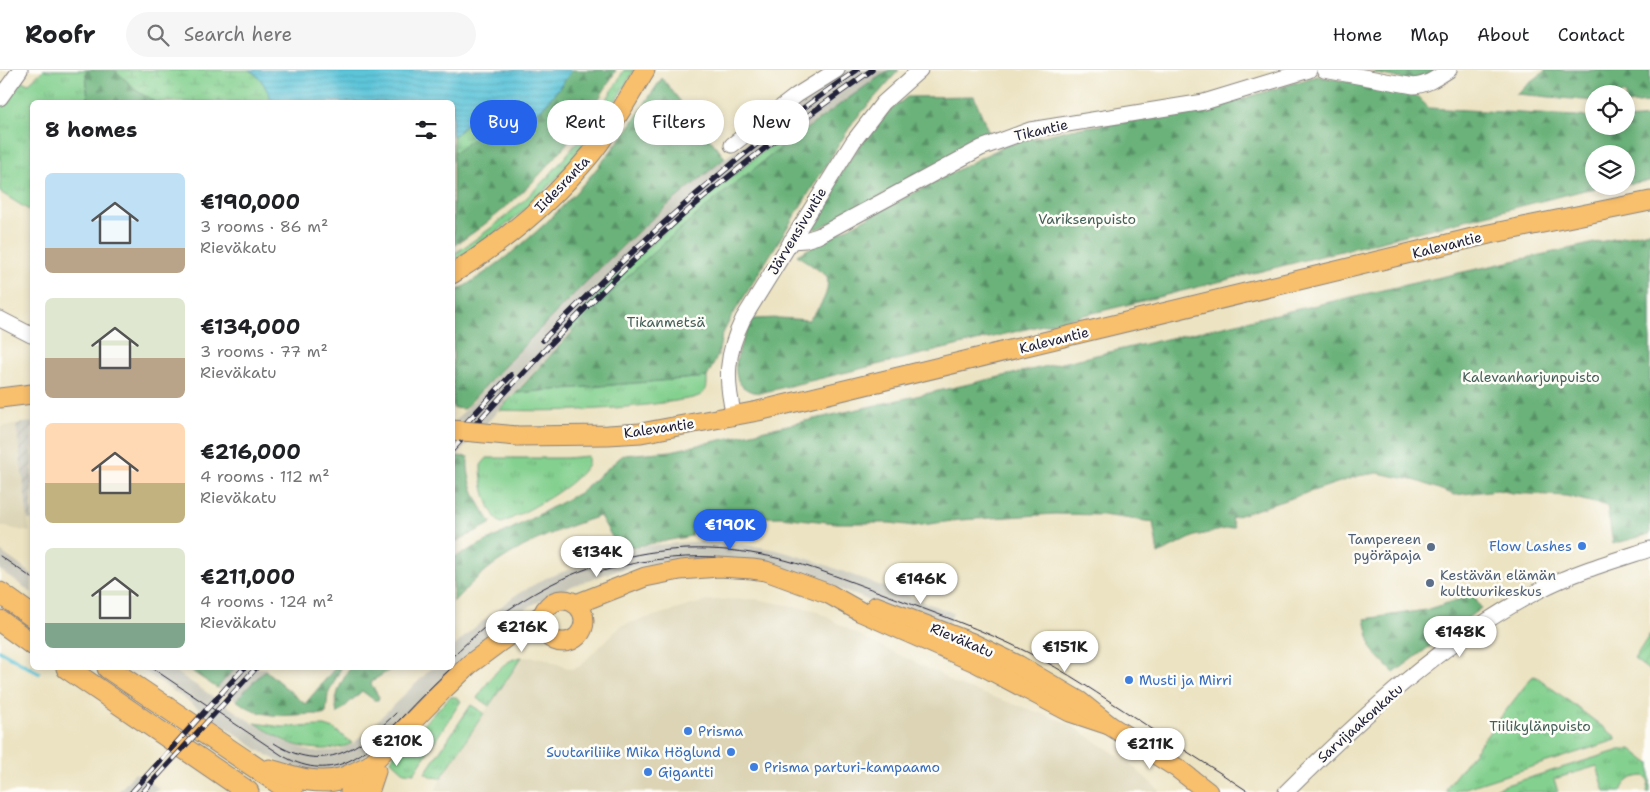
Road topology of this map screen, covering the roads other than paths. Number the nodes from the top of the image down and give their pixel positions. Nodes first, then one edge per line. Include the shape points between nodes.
1 (20, 70) edge
2 (645, 70) edge
3 (836, 70) edge
4 (920, 70) edge
5 (1309, 70) edge
6 (1324, 70) edge
7 (1449, 70) edge
8 (0, 98) edge
9 (732, 145) dead end
10 (1650, 201) edge
11 (791, 241) junction
12 (455, 272) edge
13 (0, 319) edge
14 (30, 334) edge
15 (30, 394) edge
16 (0, 398) edge
17 (734, 416) junction
18 (455, 430) edge
19 (1650, 549) edge
20 (0, 593) edge
21 (580, 611) junction
22 (30, 615) edge
23 (543, 615) junction
24 (0, 621) edge
25 (547, 635) junction
26 (0, 640) edge
27 (30, 643) edge
28 (495, 646) junction
29 (30, 648) edge
30 (70, 670) edge
31 (111, 670) edge
32 (256, 767) junction
33 (372, 769) junction
34 (248, 792) edge
35 (292, 792) edge
36 (350, 792) edge
37 (363, 792) edge
38 (368, 792) edge
39 (1208, 792) edge
40 (1286, 792) edge

1 - 8 street
2 - 12 main road, Iidesranta via 592,153 558,191 525,221
3 - 9 street
4 - 11 street, Järvensivuntie via 893,92 863,128
5 - 11 street, Tikantie via 1204,102 1030,130 981,148 818,236
6 - 7 street via 1421,86
10 - 17 main road, Kalevantie via 1480,237
11 - 17 street, Järvensivuntie via 733,341 728,375
13 - 14 street
15 - 16 main road
17 - 18 main road, Kalevantie, bridge via 641,433 608,435 517,436
19 - 40 street, Sarvijaakonkatu via 1601,564 1541,590 1488,621 1379,703
20 - 22 highway
21 - 23 main road via 570,601 562,600 549,605
21 - 25 main road via 582,630 578,636 559,642
21 - 39 main road, Rieväkatu via 645,577 680,570 739,568 783,576 977,663 1070,712 1109,725 1178,768
23 - 25 main road via 542,623
23 - 28 main road
24 - 27 highway
25 - 28 main road via 527,634
26 - 29 highway
28 - 33 main road via 442,691
30 - 34 highway
31 - 32 highway
32 - 33 highway via 325,782
32 - 35 highway
33 - 36 main road
33 - 37 main road
33 - 38 highway

